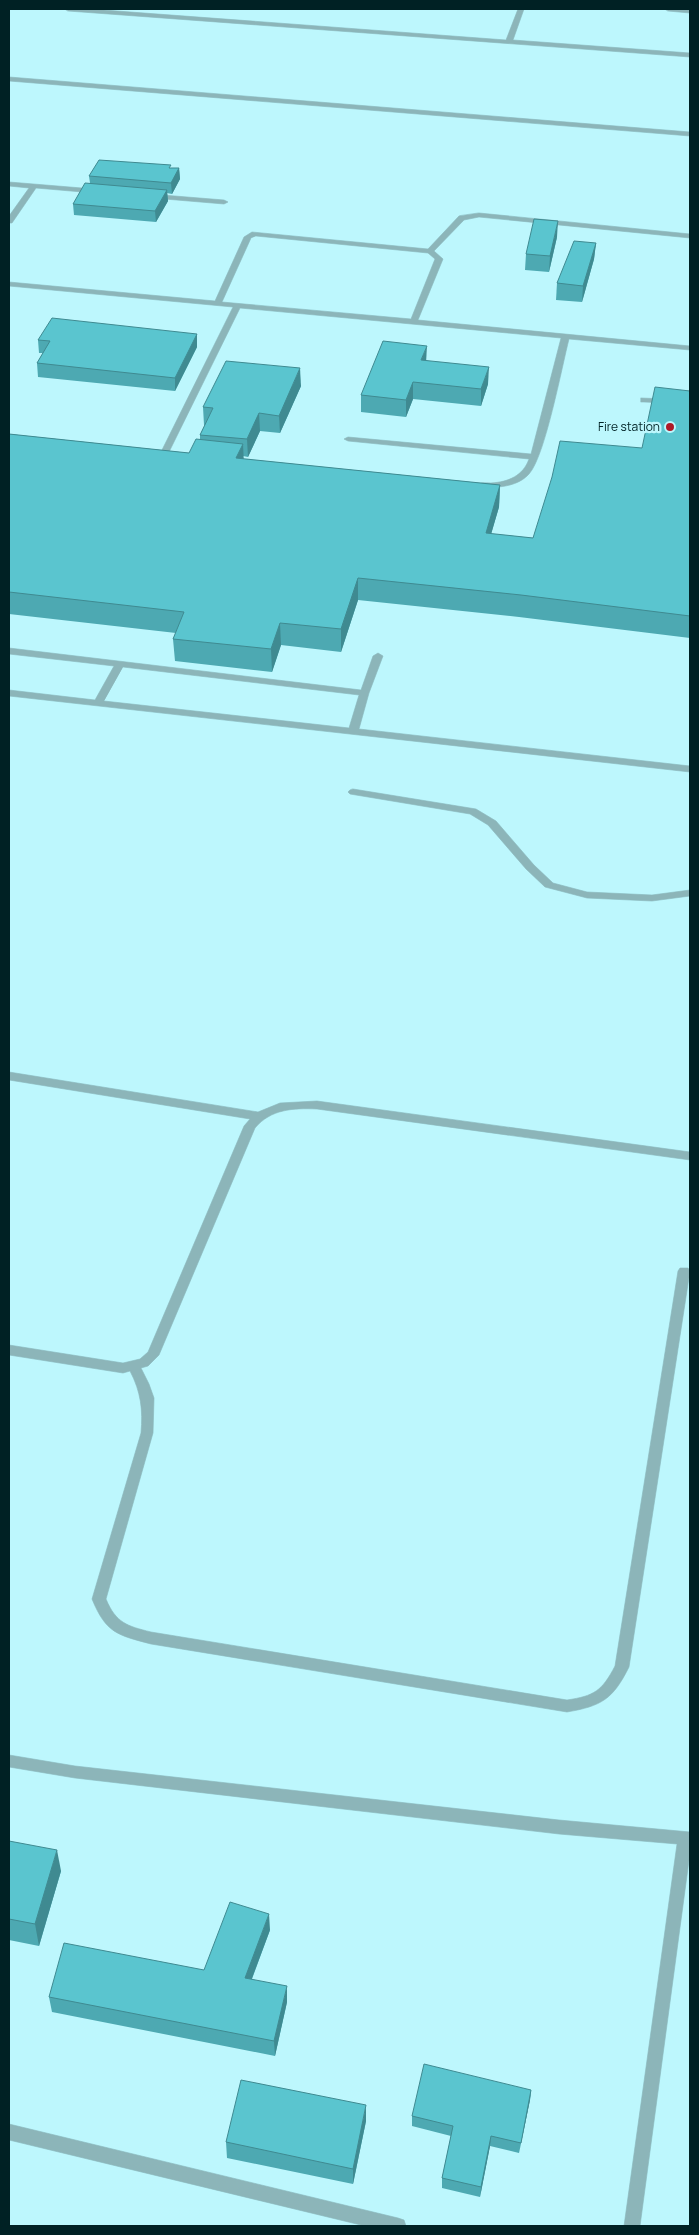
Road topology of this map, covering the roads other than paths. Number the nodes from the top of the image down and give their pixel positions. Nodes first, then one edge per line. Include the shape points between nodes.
1 (68, 9) edge
2 (521, 9) edge
3 (668, 9) edge
4 (690, 11) edge
5 (509, 41) junction
6 (690, 56) edge
7 (9, 79) edge
8 (690, 134) edge
9 (9, 184) edge
10 (33, 186) junction
11 (100, 192) edge
12 (147, 196) edge
13 (224, 202) dead end
14 (9, 221) edge
15 (690, 236) edge
16 (430, 251) junction
17 (9, 284) edge
18 (218, 303) junction
19 (238, 305) junction
20 (414, 321) junction
21 (566, 335) junction
22 (690, 348) edge
23 (644, 400) dead end
24 (690, 402) edge
25 (348, 439) dead end
26 (155, 451) edge
27 (165, 452) junction
28 (175, 453) edge
29 (533, 457) junction
30 (472, 484) edge
31 (9, 651) edge
32 (378, 656) dead end
33 (120, 664) junction
34 (9, 693) edge
35 (364, 693) junction
36 (98, 704) junction
37 (353, 732) junction
38 (690, 769) edge
39 (352, 792) dead end
40 (690, 893) edge
41 (9, 1076) edge
42 (257, 1116) junction
43 (690, 1156) edge
44 (684, 1271) dead end
45 (9, 1350) edge
46 (134, 1366) junction
47 (9, 1761) edge
48 (688, 1839) edge
49 (9, 2132) edge
50 (398, 2226) edge
51 (632, 2226) edge

1 - 5 lane
2 - 5 lane
3 - 4 lane
5 - 6 lane
7 - 8 lane
9 - 10 lane
10 - 11 lane
10 - 14 lane
12 - 13 lane
15 - 16 lane via 479,215 462,218
16 - 18 lane via 255,234 248,236
16 - 20 lane via 439,259
17 - 18 lane
18 - 19 lane
19 - 20 lane
19 - 27 lane
20 - 21 lane
21 - 22 lane
21 - 29 lane
23 - 24 lane
25 - 29 lane
26 - 27 lane
27 - 28 lane
29 - 30 lane via 529,470 517,480 491,486
31 - 33 lane
32 - 35 lane
33 - 35 lane
33 - 36 lane
34 - 36 lane
35 - 37 lane
36 - 37 lane
37 - 38 lane
39 - 40 lane via 473,811 492,823 549,885 587,895 652,898
41 - 42 lane
42 - 43 lane via 273,1108 317,1105
42 - 46 lane via 154,1355
44 - 46 lane via 622,1667 610,1691 592,1702 567,1706 152,1638 121,1630 105,1617 99,1599 147,1433 150,1406 145,1386
45 - 46 lane via 123,1368
47 - 48 lane via 74,1772
48 - 51 lane
49 - 50 lane

